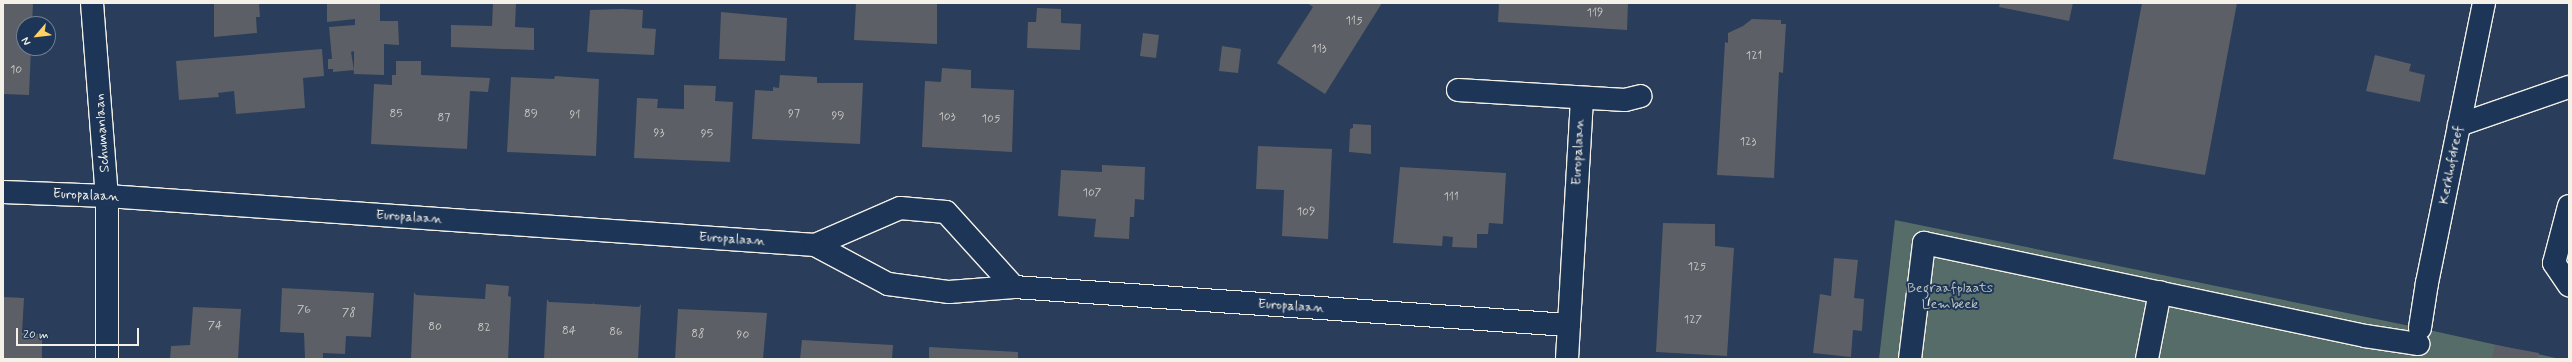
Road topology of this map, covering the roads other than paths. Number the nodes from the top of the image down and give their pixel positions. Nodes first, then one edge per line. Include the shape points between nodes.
1 (92, 3) edge
2 (2484, 3) edge
3 (2569, 87) edge
4 (1458, 90) dead end
5 (1641, 96) dead end
6 (1582, 98) junction
7 (2459, 125) junction
8 (3, 192) edge
9 (107, 196) junction
10 (2569, 206) edge
11 (815, 245) junction
12 (2569, 285) edge
13 (1014, 287) junction
14 (2160, 292) junction
15 (1568, 325) junction
16 (2414, 344) edge
17 (107, 359) edge
18 (1567, 359) edge
19 (1910, 359) edge
20 (2147, 359) edge

1 - 9 street, Schumanlaan
2 - 7 street, Kerkhofdreef
3 - 7 street
4 - 6 street, Europalaan
5 - 6 street, Europalaan via 1624,100
6 - 15 street, Europalaan
7 - 16 street, Kerkhofdreef
8 - 9 street, Europalaan
9 - 11 street, Europalaan
9 - 17 street, Schumanlaan
10 - 12 street via 2554,263
11 - 13 street, Europalaan via 888,284 949,292
11 - 13 street, Europalaan via 900,208 946,212
13 - 15 street, Europalaan
14 - 16 street
14 - 19 street via 1924,243
14 - 20 street
15 - 18 street, Europalaan

